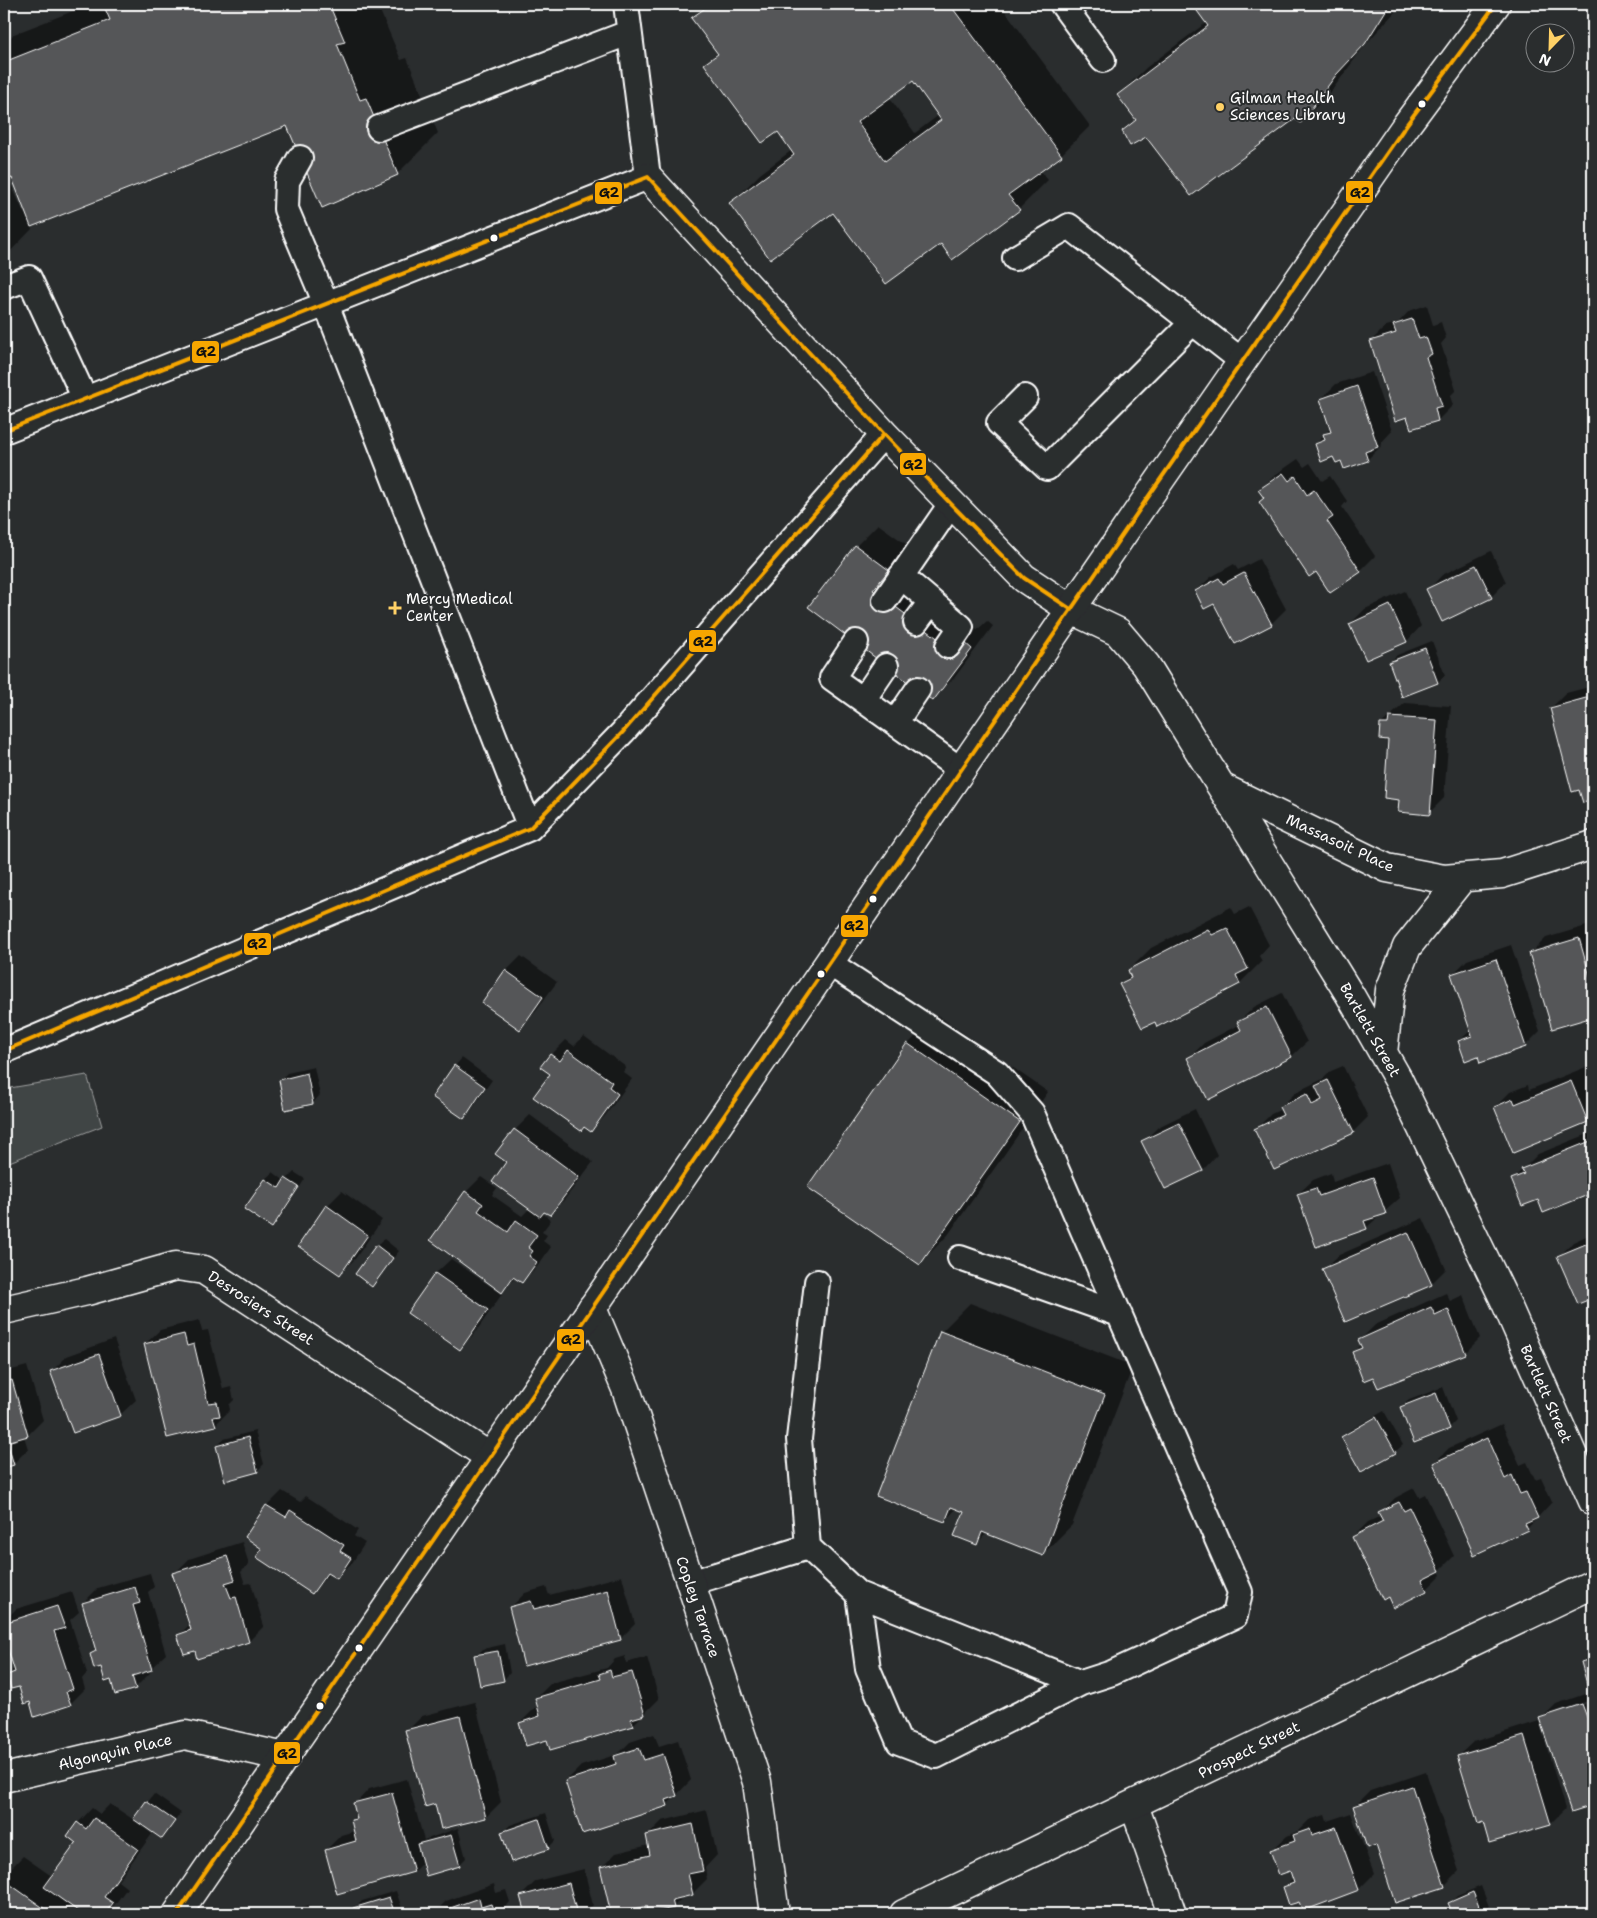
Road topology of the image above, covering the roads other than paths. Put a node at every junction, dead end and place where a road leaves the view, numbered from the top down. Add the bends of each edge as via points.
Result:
1 (626, 4) edge
2 (1062, 4) edge
3 (1496, 4) edge
4 (628, 34) junction
5 (1103, 60) dead end
6 (379, 128) dead end
7 (300, 158) dead end
8 (648, 177) junction
9 (1015, 258) dead end
10 (4, 287) edge
11 (326, 304) junction
12 (1192, 322) junction
13 (1242, 361) junction
14 (1025, 397) dead end
15 (85, 399) junction
16 (4, 431) edge
17 (884, 434) junction
18 (951, 504) junction
19 (901, 576) junction
20 (885, 600) dead end
21 (931, 602) junction
22 (1072, 610) junction
23 (916, 622) dead end
24 (856, 642) dead end
25 (948, 646) dead end
26 (886, 666) dead end
27 (918, 689) dead end
28 (863, 700) junction
29 (895, 723) junction
30 (961, 770) junction
31 (1223, 788) junction
32 (530, 828) junction
33 (1593, 845) edge
34 (1462, 878) junction
35 (829, 963) junction
36 (4, 1051) edge
37 (1383, 1053) junction
38 (960, 1258) dead end
39 (817, 1282) dead end
40 (592, 1308) junction
41 (4, 1310) edge
42 (1119, 1314) junction
43 (490, 1457) junction
44 (1593, 1501) edge
45 (808, 1547) junction
46 (690, 1583) junction
47 (1593, 1584) edge
48 (858, 1594) junction
49 (1081, 1682) junction
50 (285, 1757) junction
51 (4, 1778) edge
52 (1134, 1805) junction
53 (177, 1914) edge
54 (775, 1914) edge
55 (904, 1914) edge
56 (1172, 1914) edge

1 - 4 lane
2 - 5 lane
3 - 13 street via 1407,124
4 - 6 lane
4 - 8 lane
7 - 11 lane via 288,181 286,209
8 - 11 lane
8 - 17 street, Bartlett Street
9 - 12 lane via 1069,226
10 - 15 lane via 29,278
11 - 15 lane
11 - 32 lane
12 - 13 lane
12 - 14 lane via 1047,468 999,423
13 - 22 street
15 - 16 lane
17 - 18 street, Bartlett Street
17 - 32 lane via 623,732
18 - 19 lane
18 - 22 street, Bartlett Street via 1024,578
19 - 20 lane
19 - 21 lane
21 - 23 lane
21 - 25 lane via 960,627
22 - 30 street
22 - 31 street, Bartlett Street via 1118,632 1140,659
24 - 28 lane via 832,678
26 - 28 lane
27 - 29 lane
28 - 29 lane
29 - 30 lane
30 - 35 street
31 - 34 street, Massasoit Place via 1387,868 1444,880
31 - 37 street, Bartlett Street
32 - 36 lane
33 - 34 street, Massasoit Place via 1502,874
34 - 37 street via 1407,947 1390,990
35 - 40 street
35 - 42 lane via 997,1073 1032,1113
37 - 44 street, Bartlett Street via 1506,1303
38 - 42 lane
39 - 45 lane via 799,1439
40 - 43 street
40 - 46 street, Copley Terrace via 626,1390
41 - 43 street, Desrosiers Street via 176,1266 204,1270
42 - 49 lane via 1240,1592 1235,1616 1112,1673
43 - 50 street
45 - 46 lane
45 - 48 lane
46 - 54 street, Copley Terrace via 757,1782
47 - 52 street, Prospect Street
48 - 49 lane
48 - 49 lane via 868,1669 899,1742 936,1756
50 - 51 street, Algonquin Place via 185,1736
50 - 53 street
52 - 55 street, Prospect Street
52 - 56 street

